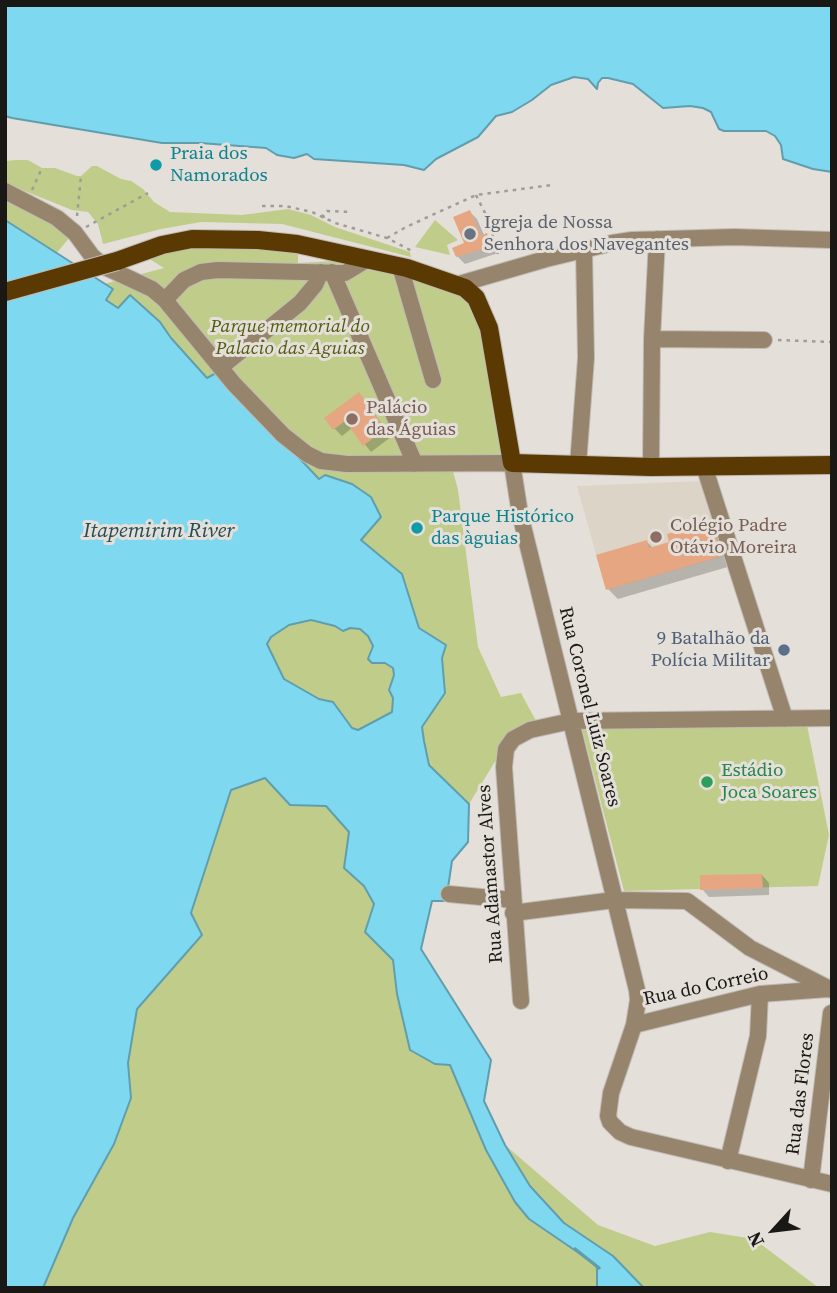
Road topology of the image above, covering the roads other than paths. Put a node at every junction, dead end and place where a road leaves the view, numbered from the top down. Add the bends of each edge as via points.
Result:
1 (5, 191) edge
2 (657, 239) junction
3 (832, 240) edge
4 (584, 249) junction
5 (368, 259) junction
6 (408, 268) junction
7 (327, 272) junction
8 (456, 285) junction
9 (5, 292) edge
10 (165, 300) junction
11 (652, 338) junction
12 (764, 340) road end
13 (221, 367) junction
14 (433, 380) dead end
15 (512, 463) junction
16 (415, 464) junction
17 (832, 465) edge
18 (578, 466) junction
19 (704, 466) junction
20 (651, 467) junction
21 (832, 718) edge
22 (785, 719) junction
23 (571, 721) junction
24 (449, 894) dead end
25 (614, 900) junction
26 (513, 906) junction
27 (831, 989) edge
28 (760, 994) junction
29 (521, 1001) dead end
30 (832, 1013) edge
31 (634, 1025) junction
32 (728, 1161) junction
33 (811, 1180) junction
34 (832, 1184) edge

1 - 10 street via 57,218 97,262
2 - 3 street
2 - 4 street
2 - 11 street
4 - 8 street
4 - 18 street via 586,358
5 - 6 main road
5 - 7 street via 351,270
5 - 9 main road, bridge via 297,244 192,239
6 - 8 main road
6 - 14 street
7 - 10 street via 201,272
7 - 13 street via 300,303
7 - 16 street
8 - 15 main road, Rua Coronel Luiz Soares via 476,298 489,328
10 - 13 street
11 - 12 street
11 - 20 street
13 - 16 street via 295,446 321,461
15 - 16 street
15 - 18 main road
15 - 23 street, Rua Coronel Luiz Soares via 520,514
17 - 19 main road
18 - 20 main road
19 - 20 main road
19 - 22 street
21 - 22 street
22 - 23 street
23 - 25 street, Rua Coronel Luiz Soares
23 - 26 street, Rua Adamastor Alves via 522,733 504,754
24 - 26 street
25 - 26 street
25 - 27 street via 687,901 750,948
25 - 31 street, Rua Coronel Luiz Soares via 637,990
26 - 29 street, Rua Adamastor Alves
27 - 28 street, Rua do Correio
27 - 30 street, Rua das Flores
28 - 31 street, Rua do Correio
28 - 32 street via 758,1035
30 - 33 street, Rua das Flores
31 - 32 street, Rua Coronel Luiz Soares via 608,1116 614,1128 631,1137
32 - 33 street
33 - 34 street

